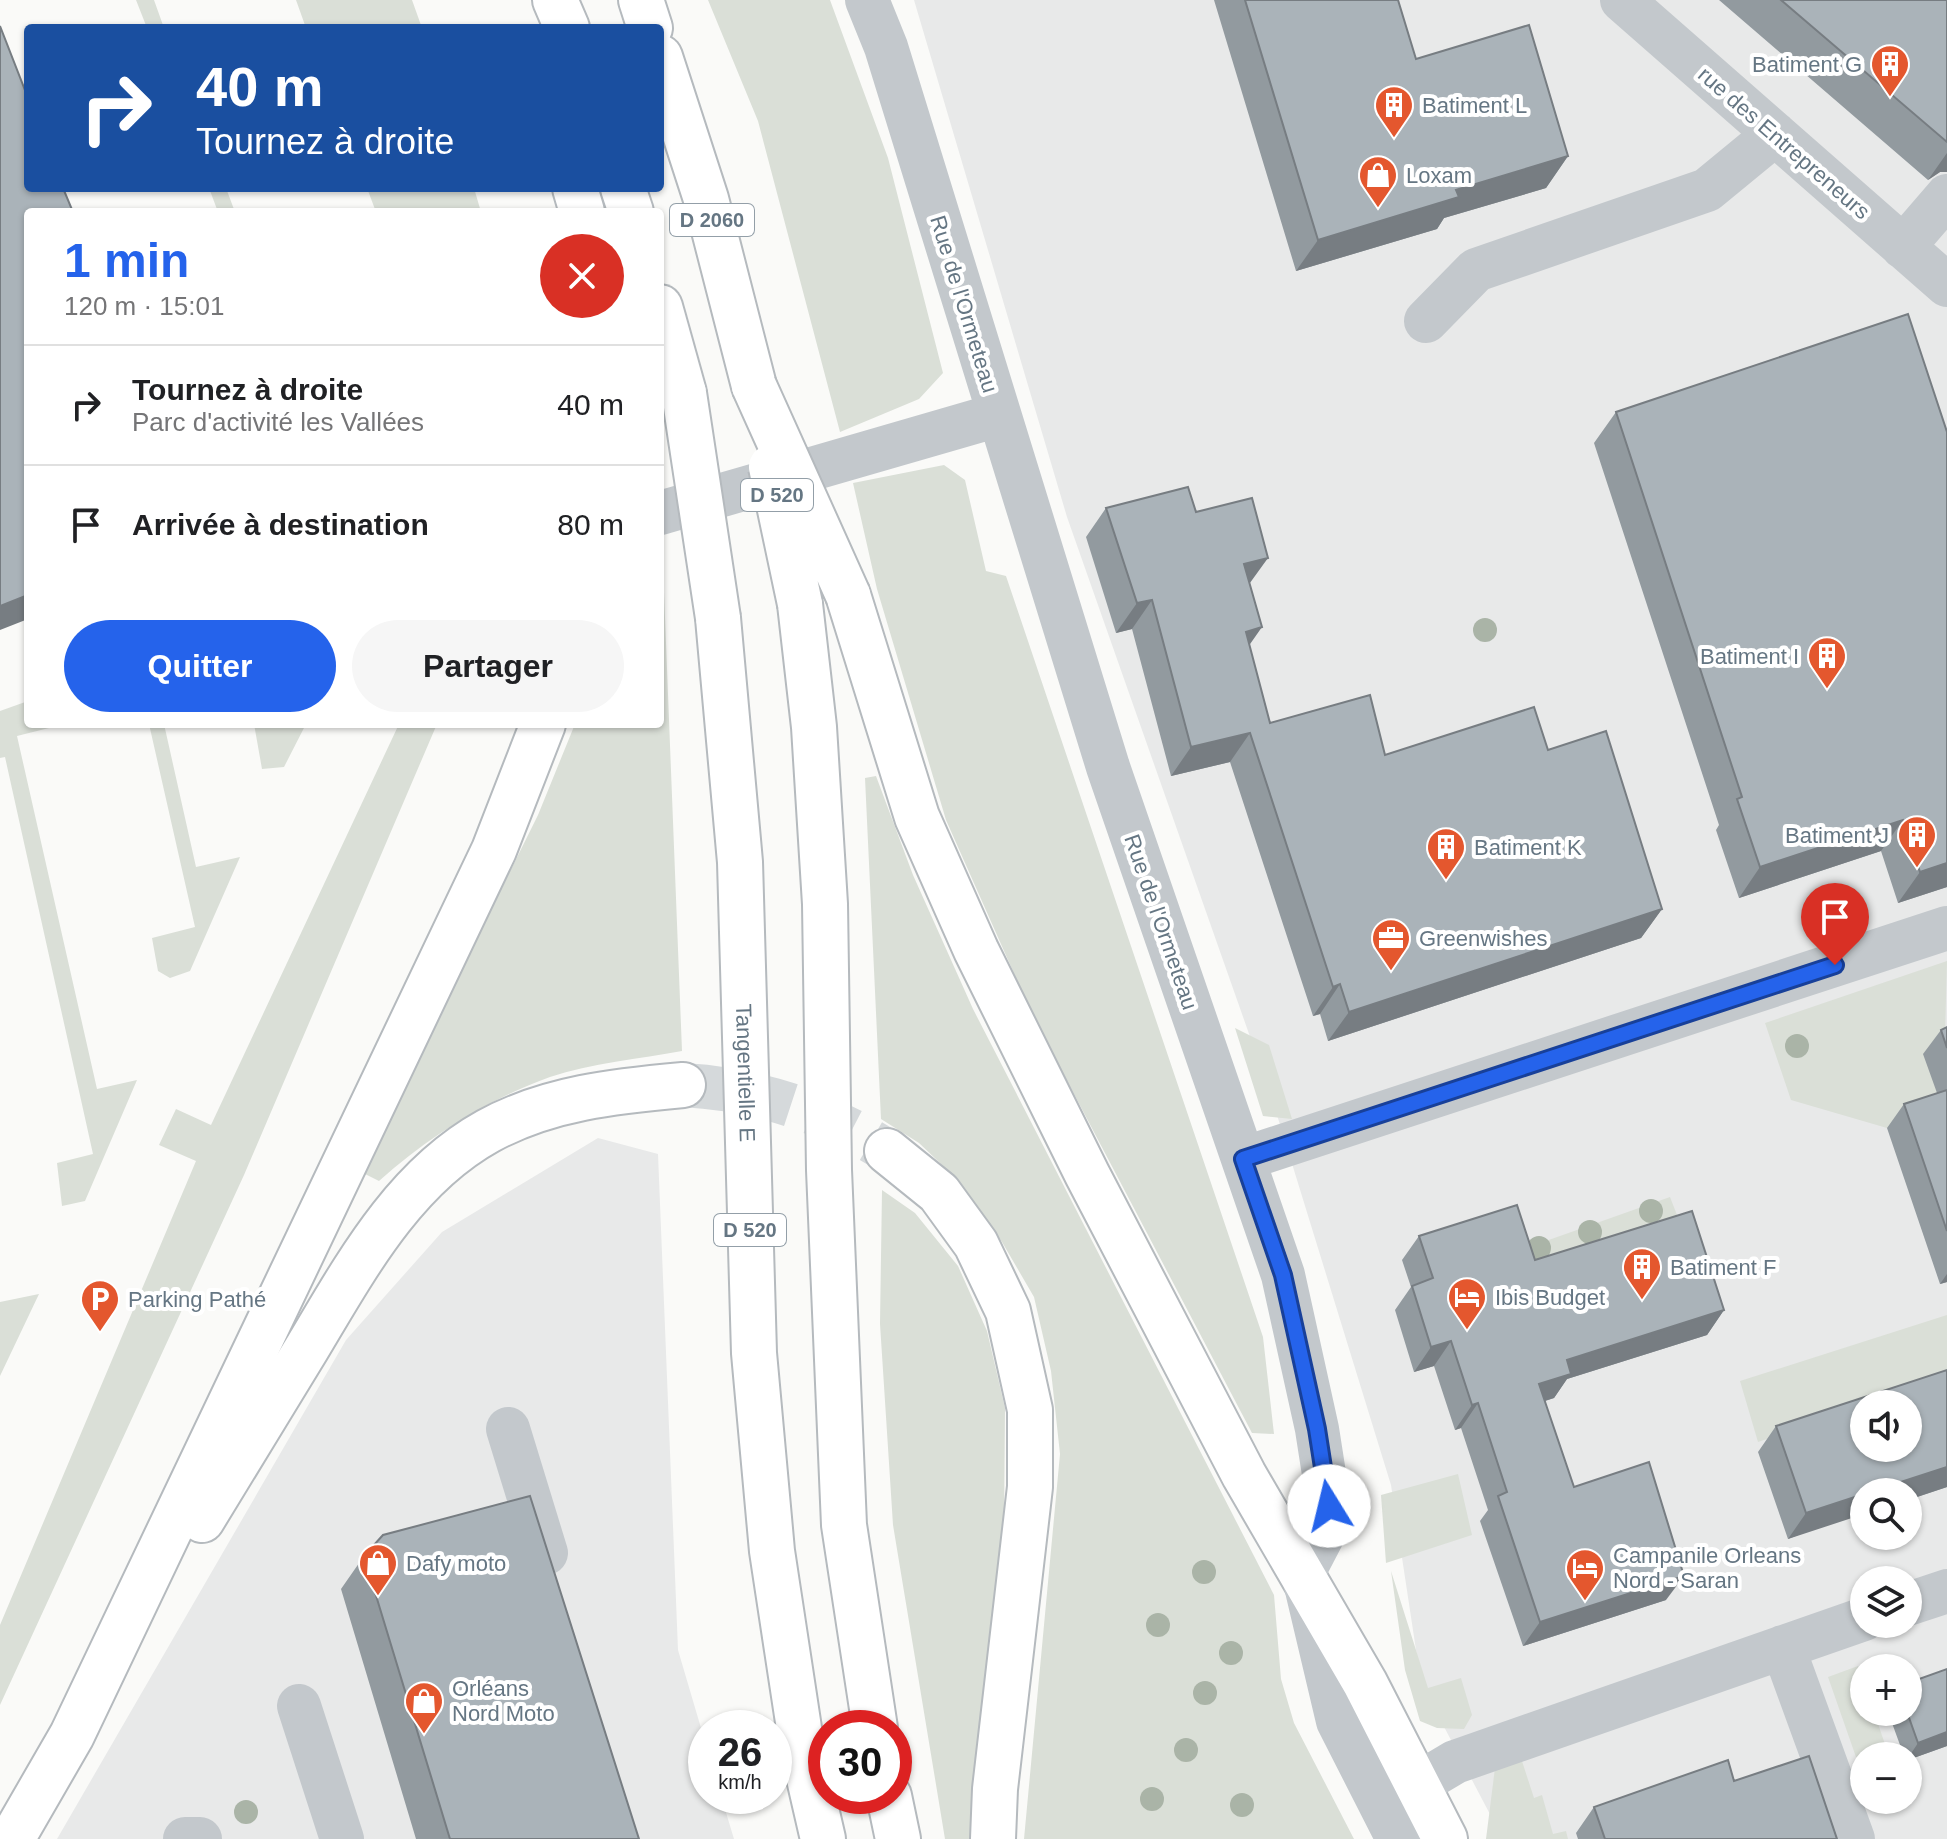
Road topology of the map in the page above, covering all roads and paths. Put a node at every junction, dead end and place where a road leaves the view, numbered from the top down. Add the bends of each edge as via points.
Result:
1 (555, 0) edge
2 (641, 0) edge
3 (867, 0) edge
4 (1622, 0) edge
5 (565, 24) edge
6 (649, 24) edge
7 (664, 69) edge
8 (1775, 134) junction
9 (1947, 196) edge
10 (1903, 247) junction
11 (1947, 285) edge
12 (664, 321) edge
13 (1426, 321) dead end
14 (754, 386) junction
15 (998, 415) junction
16 (664, 512) edge
17 (541, 728) edge
18 (1947, 928) edge
19 (683, 1085) tunnel mouth
20 (887, 1151) tunnel mouth
21 (1243, 1159) junction
22 (508, 1429) dead end
23 (1303, 1573) junction
24 (1947, 1591) edge
25 (559, 1596) edge
26 (1922, 1599) edge
27 (1850, 1624) edge
28 (1783, 1647) junction
29 (299, 1706) dead end
30 (872, 1710) edge
31 (72, 1735) junction
32 (1399, 1811) edge
33 (893, 1814) edge
34 (12, 1839) edge
35 (185, 1839) edge
36 (200, 1839) edge
37 (342, 1839) edge
38 (823, 1839) edge
39 (898, 1839) edge
40 (993, 1839) edge
41 (1445, 1839) edge
42 (1853, 1839) edge

1 - 5 main road
2 - 6 main road
3 - 15 street, Rue de l'Ormeteau
4 - 8 street, rue des Entrepreneurs
7 - 14 main road, D 2060 via 706,199
8 - 10 street, rue des Entrepreneurs
8 - 13 street via 1707,190 1476,270
9 - 10 street
10 - 11 street, rue des Entrepreneurs
12 - 38 main road, Tangentielle E / D 520, bridge via 684,393 718,618 740,862 754,1353 772,1551 802,1748
14 - 23 main road, bridge via 848,595 917,817 976,950 1244,1475
14 - 30 main road, D 520, bridge via 800,604 814,727 825,904 829,1170 844,1525
15 - 16 street
15 - 21 street, Rue de l'Ormeteau via 1108,767
17 - 31 main road via 494,850
18 - 21 street
19 - 31 main road via 614,1091 549,1105 488,1131 424,1178 368,1246
20 - 40 main road via 939,1193 976,1244 1008,1311 1030,1410 1030,1487
21 - 23 street, Rue de l'Ormeteau via 1283,1275 1327,1487 1327,1527
22 - 25 street
23 - 32 main road via 1365,1683
24 - 26 street
27 - 28 street
28 - 32 street via 1455,1762
28 - 42 street
29 - 37 street
31 - 34 main road
32 - 41 main road
33 - 39 main road
35 - 36 street

